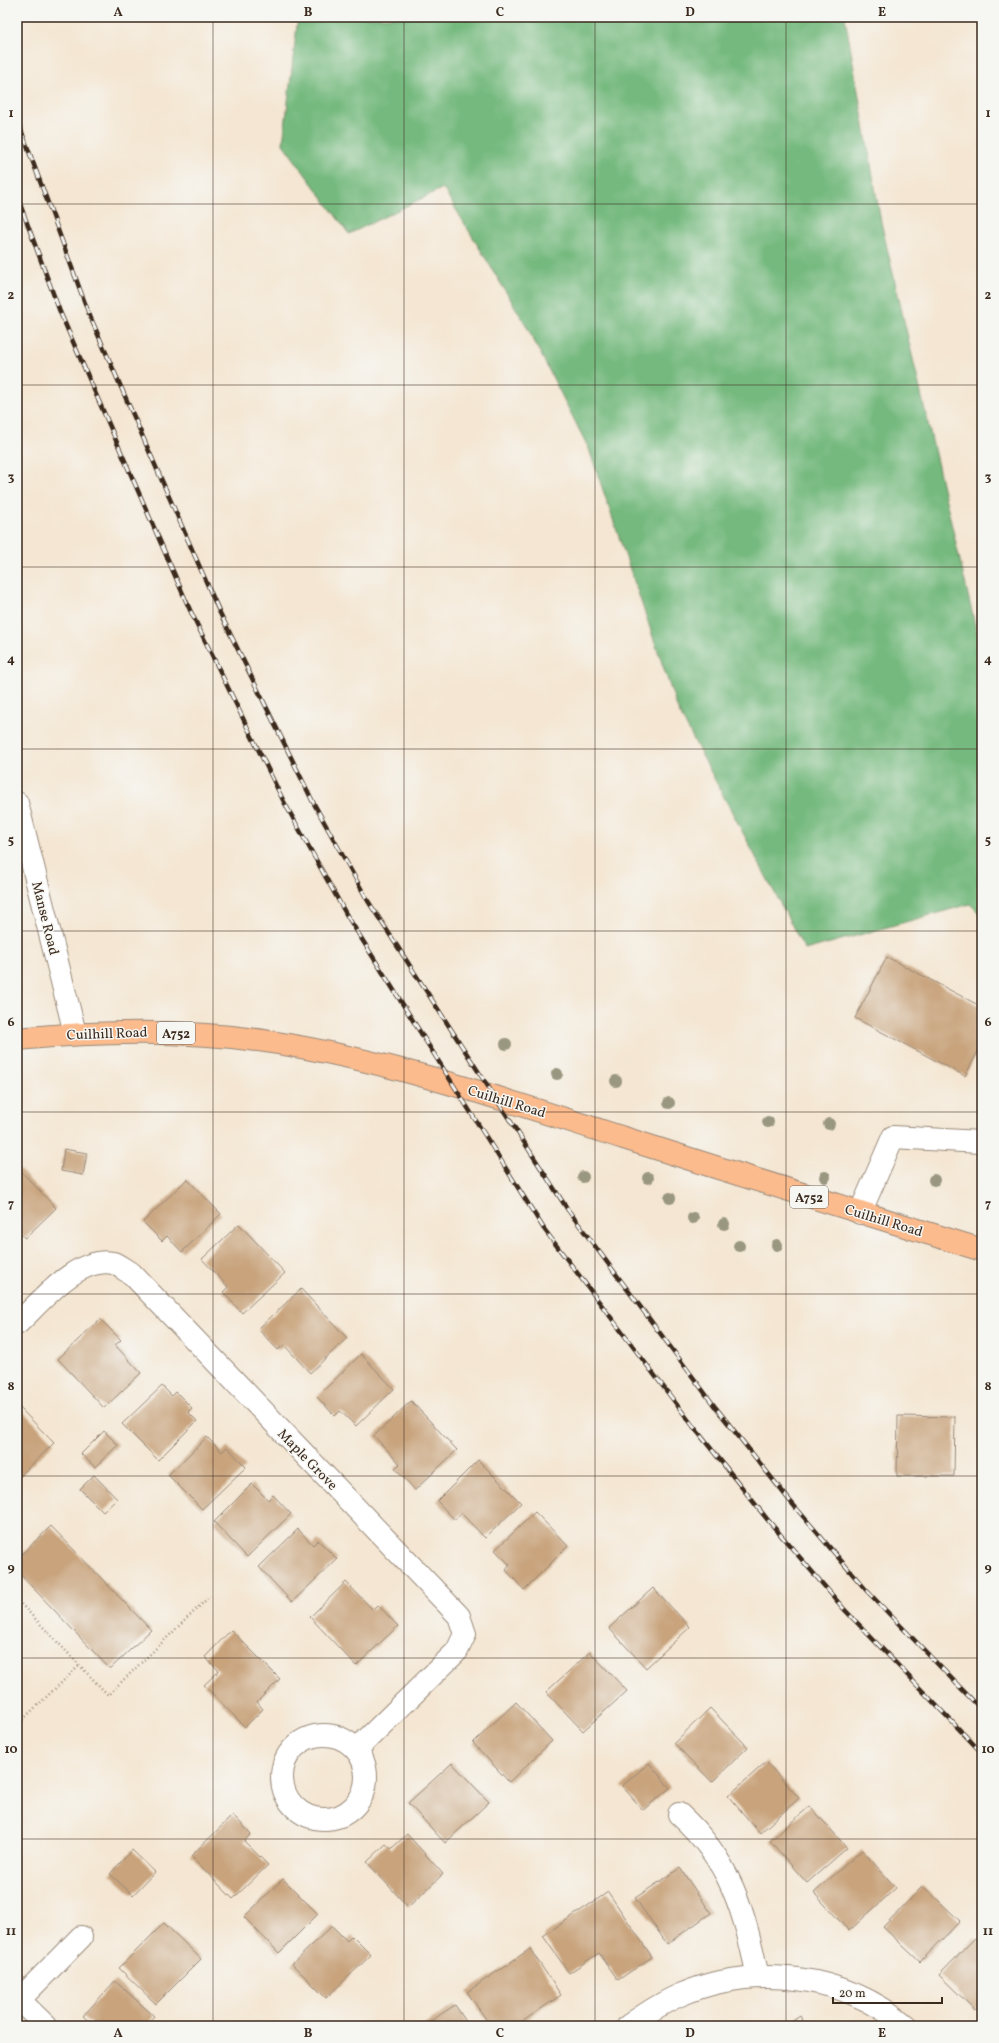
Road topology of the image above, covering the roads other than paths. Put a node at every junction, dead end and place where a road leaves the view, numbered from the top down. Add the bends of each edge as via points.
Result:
1 (17, 803) edge
2 (75, 1033) junction
3 (17, 1039) edge
4 (980, 1142) dead end
5 (860, 1213) junction
6 (982, 1250) edge
7 (17, 1324) edge
8 (357, 1749) dead end
9 (679, 1814) dead end
10 (81, 1937) dead end
11 (758, 1977) junction
12 (18, 1999) edge
13 (46, 2026) edge
14 (628, 2026) edge
15 (906, 2026) edge

1 - 2 street, Manse Road
2 - 3 main road, Cuilhill Road / A752
2 - 5 main road, Cuilhill Road / A752 via 207,1034 333,1053 470,1089
4 - 5 street via 893,1137
5 - 6 main road, Cuilhill Road / A752
7 - 8 street, Maple Grove via 74,1272 93,1263 114,1264 132,1274 459,1616 465,1634 457,1651
9 - 11 street via 690,1824 727,1874 738,1897
10 - 12 street
11 - 14 street via 705,1986 680,1995
11 - 15 street via 787,1977 844,1990 871,2002
12 - 13 street

